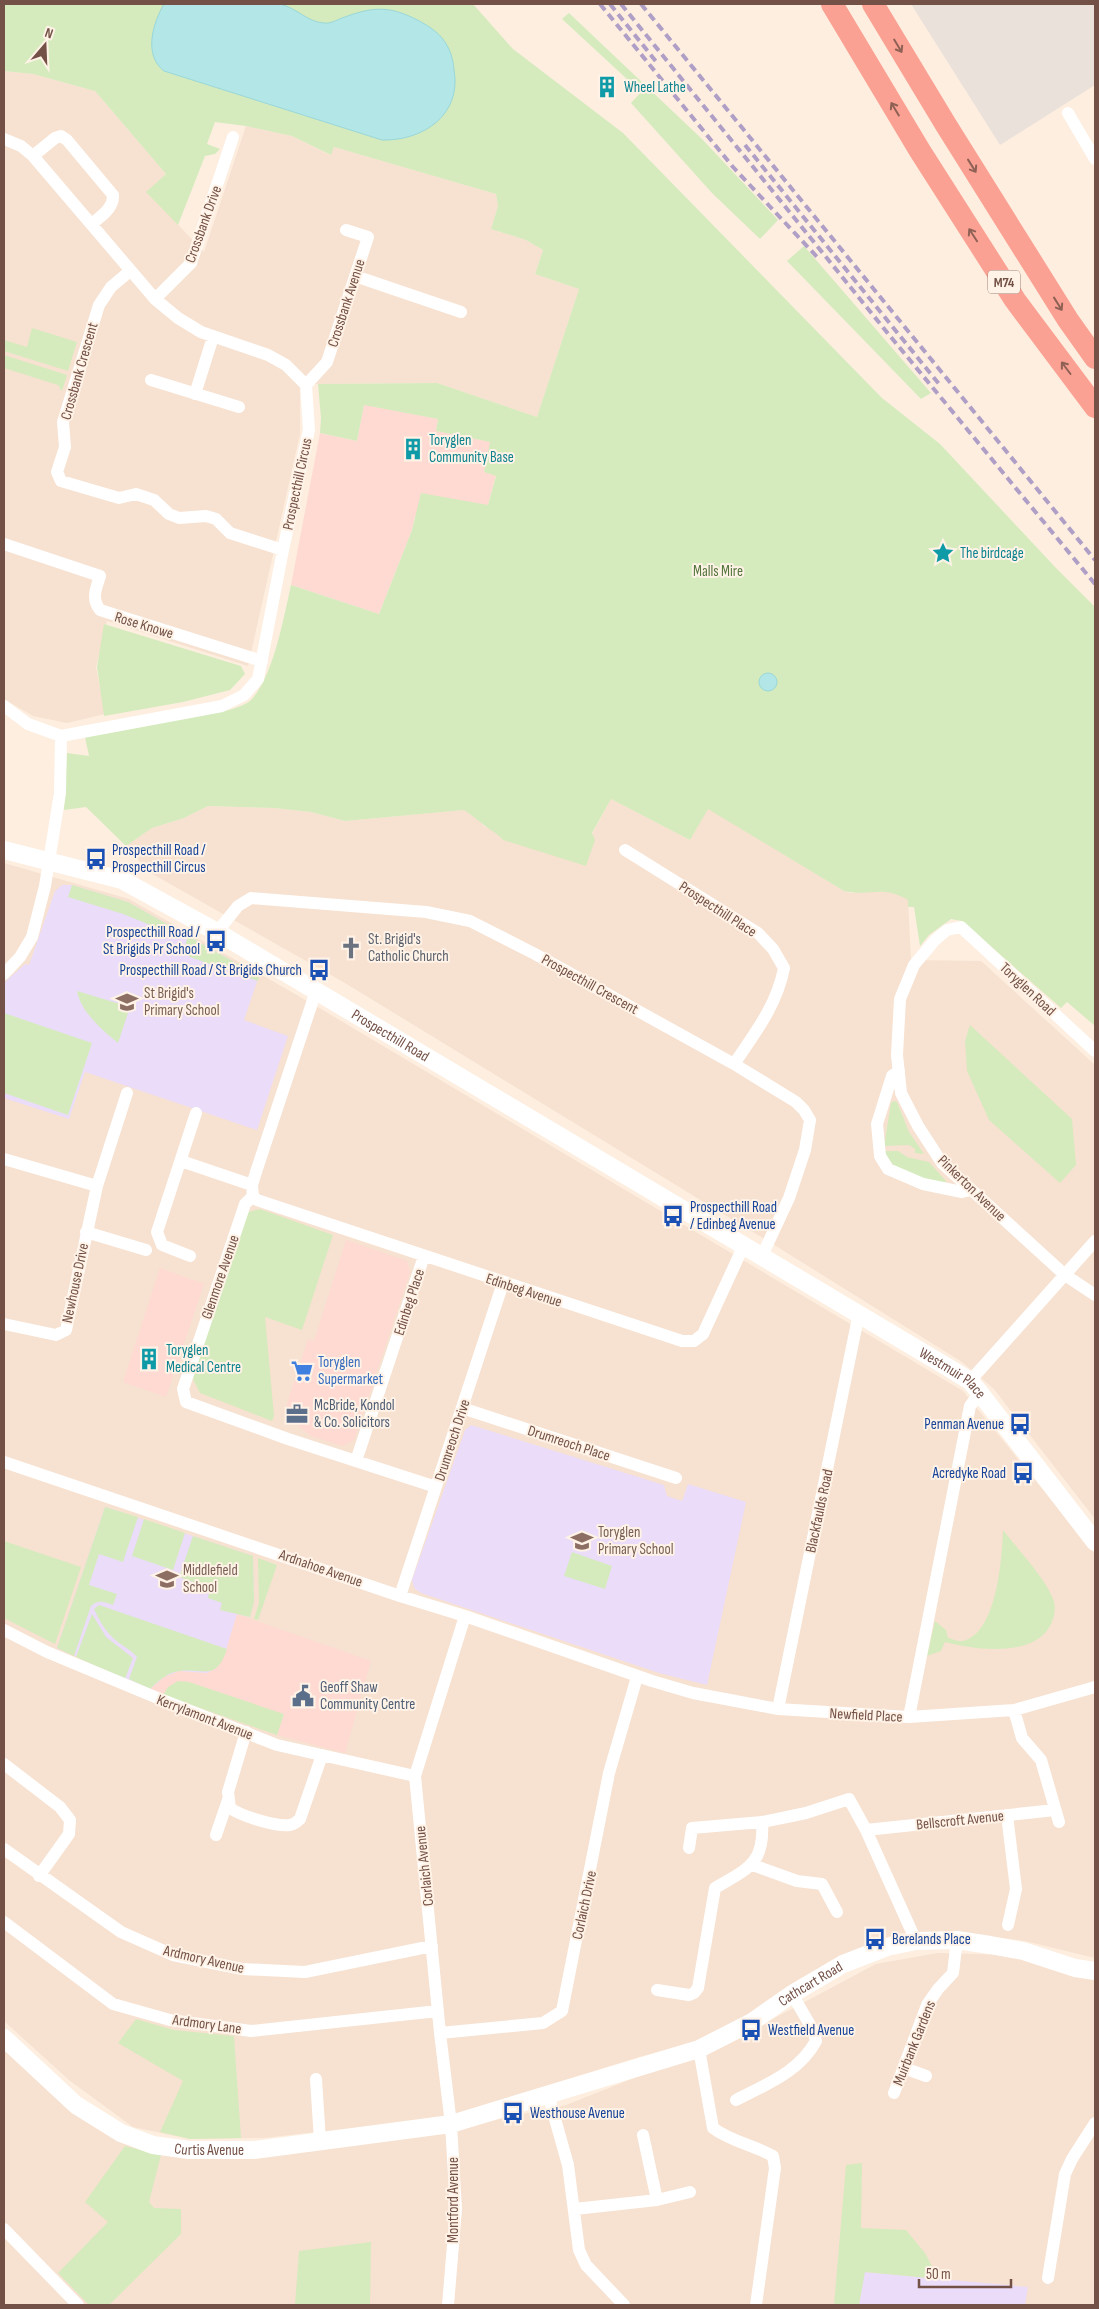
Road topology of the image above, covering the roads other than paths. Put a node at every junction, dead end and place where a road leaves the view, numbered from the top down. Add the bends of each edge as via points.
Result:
1 (832, 4) edge
2 (873, 4) edge
3 (1068, 113) dead end
4 (233, 137) dead end
5 (4, 140) edge
6 (33, 156) junction
7 (1095, 159) edge
8 (92, 224) junction
9 (346, 230) dead end
10 (130, 271) junction
11 (355, 276) junction
12 (155, 299) junction
13 (460, 312) dead end
14 (213, 337) junction
15 (1095, 358) edge
16 (151, 380) dead end
17 (306, 385) junction
18 (194, 394) junction
19 (239, 407) dead end
20 (1095, 407) edge
21 (4, 544) edge
22 (282, 550) junction
23 (262, 661) junction
24 (4, 706) edge
25 (61, 736) junction
26 (4, 850) edge
27 (626, 850) dead end
28 (50, 860) junction
29 (961, 927) joint
30 (217, 932) junction
31 (4, 974) edge
32 (316, 991) junction
33 (1095, 1051) edge
34 (734, 1064) junction
35 (899, 1070) junction
36 (127, 1093) dead end
37 (196, 1113) dead end
38 (4, 1159) edge
39 (181, 1161) junction
40 (97, 1186) junction
41 (971, 1190) junction
42 (253, 1191) junction
43 (86, 1232) junction
44 (1095, 1241) edge
45 (744, 1245) junction
46 (146, 1250) dead end
47 (190, 1256) dead end
48 (424, 1256) junction
49 (762, 1256) junction
50 (1065, 1275) junction
51 (503, 1283) junction
52 (1095, 1294) edge
53 (859, 1313) junction
54 (4, 1324) edge
55 (975, 1387) junction
56 (462, 1408) junction
57 (356, 1461) junction
58 (4, 1462) edge
59 (676, 1478) dead end
60 (436, 1487) junction
61 (1095, 1542) edge
62 (400, 1596) junction
63 (465, 1616) junction
64 (4, 1630) edge
65 (637, 1677) junction
66 (1095, 1686) edge
67 (778, 1709) junction
68 (1014, 1710) junction
69 (910, 1717) junction
70 (246, 1732) junction
71 (322, 1755) junction
72 (4, 1764) edge
73 (415, 1776) junction
74 (228, 1800) junction
75 (1007, 1815) junction
76 (762, 1822) junction
77 (866, 1830) junction
78 (216, 1836) dead end
79 (689, 1848) dead end
80 (4, 1849) edge
81 (753, 1865) junction
82 (39, 1876) junction
83 (837, 1912) dead end
84 (4, 1922) edge
85 (1008, 1925) dead end
86 (957, 1940) junction
87 (916, 1941) junction
88 (432, 1946) junction
89 (1095, 1970) edge
90 (657, 1990) dead end
91 (792, 1994) junction
92 (438, 2011) junction
93 (440, 2033) junction
94 (4, 2038) edge
95 (699, 2049) junction
96 (904, 2068) junction
97 (926, 2076) dead end
98 (316, 2079) dead end
99 (894, 2093) dead end
100 (548, 2094) junction
101 (736, 2100) dead end
102 (1095, 2123) edge
103 (451, 2124) junction
104 (643, 2135) dead end
105 (320, 2141) junction
106 (690, 2192) dead end
107 (657, 2200) junction
108 (575, 2209) junction
109 (4, 2229) edge
110 (1048, 2278) dead end
111 (78, 2305) edge
112 (448, 2305) edge
113 (624, 2305) edge
114 (756, 2305) edge

20 -> 1 highway, M74 via 1015,300
2 -> 15 highway, M74 via 1058,304
3 - 7 street
4 - 12 street, Crossbank Drive via 191,263
5 - 6 street via 22,146
6 - 8 street
6 - 8 street via 55,138 61,136 67,140 113,195 111,206
8 - 10 street
9 - 11 street, Crossbank Avenue via 368,238
10 - 12 street
10 - 22 street, Crossbank Crescent via 111,287 98,305 63,422 65,447 57,472 61,481 119,498 136,494 154,500 169,514 180,518 206,516 216,519 230,533
11 - 13 street
11 - 17 street, Crossbank Avenue via 327,362
12 - 14 street via 178,318
14 - 17 street via 268,355 286,365
14 - 18 street
16 - 18 street
17 - 22 street, Prospecthill Circus via 309,430
18 - 19 street
21 - 23 street, Rose Knowe via 100,576 94,595 94,602 100,610
22 - 23 street, Prospecthill Circus
23 - 25 street, Prospecthill Circus via 258,679 251,688 222,706
24 - 25 street via 28,724
25 - 28 street via 60,793
26 - 28 main road, Prospecthill Road
27 - 34 street, Prospecthill Place via 758,933 784,968 773,1005
28 - 30 main road, Prospecthill Road via 122,880
28 - 31 street via 32,937 20,958
29 - 33 street, Toryglen Road
29 - 35 street, Pinkerton Avenue via 947,930 914,966 900,999
30 - 32 main road, Prospecthill Road
30 - 34 street, Prospecthill Crescent via 238,906 251,898 418,911 464,919 536,954
32 - 42 street, Glenmore Avenue
32 - 45 main road, Prospecthill Road
34 - 49 street, Prospecthill Crescent via 796,1102 810,1120 805,1150 789,1198
35 - 41 street, Pinkerton Avenue via 901,1093 918,1126 942,1163
35 - 41 street via 892,1076 876,1124 880,1156 884,1163 888,1169 923,1184 962,1192
36 - 40 street, Newhouse Drive
37 - 39 street
38 - 40 street
39 - 42 street, Edinbeg Avenue
39 - 47 street via 157,1232 162,1245
40 - 43 street, Newhouse Drive
41 - 50 street, Pinkerton Avenue
42 - 48 street, Edinbeg Avenue via 257,1200
42 - 57 street, Glenmore Avenue via 245,1204 183,1389 186,1402
43 - 46 street, Newhouse Drive
43 - 54 street, Newhouse Drive via 66,1330 56,1335
44 - 50 street
45 - 49 main road, Prospecthill Road
45 - 51 street, Edinbeg Avenue via 703,1334 694,1341 682,1341
48 - 51 street, Edinbeg Avenue
48 - 57 street, Edinbeg Place
49 - 53 main road, Westmuir Place
50 - 52 street, Pinkerton Avenue
50 - 55 street
51 - 56 street, Drumreoch Drive
53 - 55 main road, Westmuir Place
53 - 67 street, Blackfaulds Road
55 - 61 main road, Westmuir Place
55 - 69 street
56 - 59 street, Drumreoch Place
56 - 60 street, Drumreoch Drive
57 - 60 street, Glenmore Avenue
58 - 62 street, Ardnahoe Avenue
60 - 62 street, Drumreoch Drive
62 - 63 street, Ardnahoe Avenue
63 - 65 street, Ardnahoe Avenue
63 - 73 street, Corlaich Avenue
64 - 70 street, Kerrylamont Avenue via 47,1652
65 - 67 street, Newfield Place via 693,1693
65 - 93 street, Corlaich Drive via 609,1773 562,2011 543,2023
66 - 68 street, Newfield Place
67 - 69 street, Newfield Place
68 - 69 street, Newfield Place
68 - 75 street, Bellscroft Avenue via 1022,1738 1040,1760 1057,1816
70 - 71 street, Kerrylamont Avenue via 277,1745
70 - 74 street
71 - 73 street, Kerrylamont Avenue
71 - 74 street via 304,1810 292,1825 237,1813 230,1808
72 - 82 street via 60,1807 70,1820 69,1834
73 - 88 street, Corlaich Avenue
74 - 78 street
75 - 77 street, Bellscroft Avenue
75 - 85 street via 1016,1889
76 - 77 street via 806,1813 849,1799
76 - 79 street via 692,1828
76 - 81 street via 763,1840
77 - 87 street
80 - 82 street, Ardmory Avenue
81 - 83 street via 797,1881 822,1884
81 - 90 street via 714,1888 698,1988 689,1995
82 - 88 street, Ardmory Avenue via 120,1932 173,1955 242,1969 305,1972
84 - 92 street, Ardmory Lane via 113,2004 170,2020 251,2031
86 - 87 main road, Cathcart Road
86 - 89 main road, Cathcart Road via 1023,1951 1075,1968
86 - 96 street, Muirbank Gardens via 953,1973 927,2005
87 - 91 main road, Cathcart Road via 887,1947 843,1964
88 - 92 street, Corlaich Avenue
91 - 95 main road, Cathcart Road via 752,2022
91 - 101 street via 813,2030 816,2041 810,2053 790,2073
92 - 93 street, Corlaich Avenue
93 - 103 street, Corlaich Avenue
94 - 105 main road, Curtis Avenue via 76,2105 121,2133 154,2145 189,2150 254,2150
95 - 100 main road, Cathcart Road
95 - 114 street via 713,2128 773,2156 775,2168
96 - 97 street
96 - 99 street, Muirbank Gardens
98 - 105 street
100 - 103 main road, Cathcart Road
100 - 108 street via 568,2165
102 - 110 street via 1065,2174
103 - 105 main road, Curtis Avenue
103 - 112 street, Montford Avenue via 456,2209
104 - 107 street
106 - 107 street
107 - 108 street
108 - 113 street via 579,2250 586,2264
109 - 111 street

